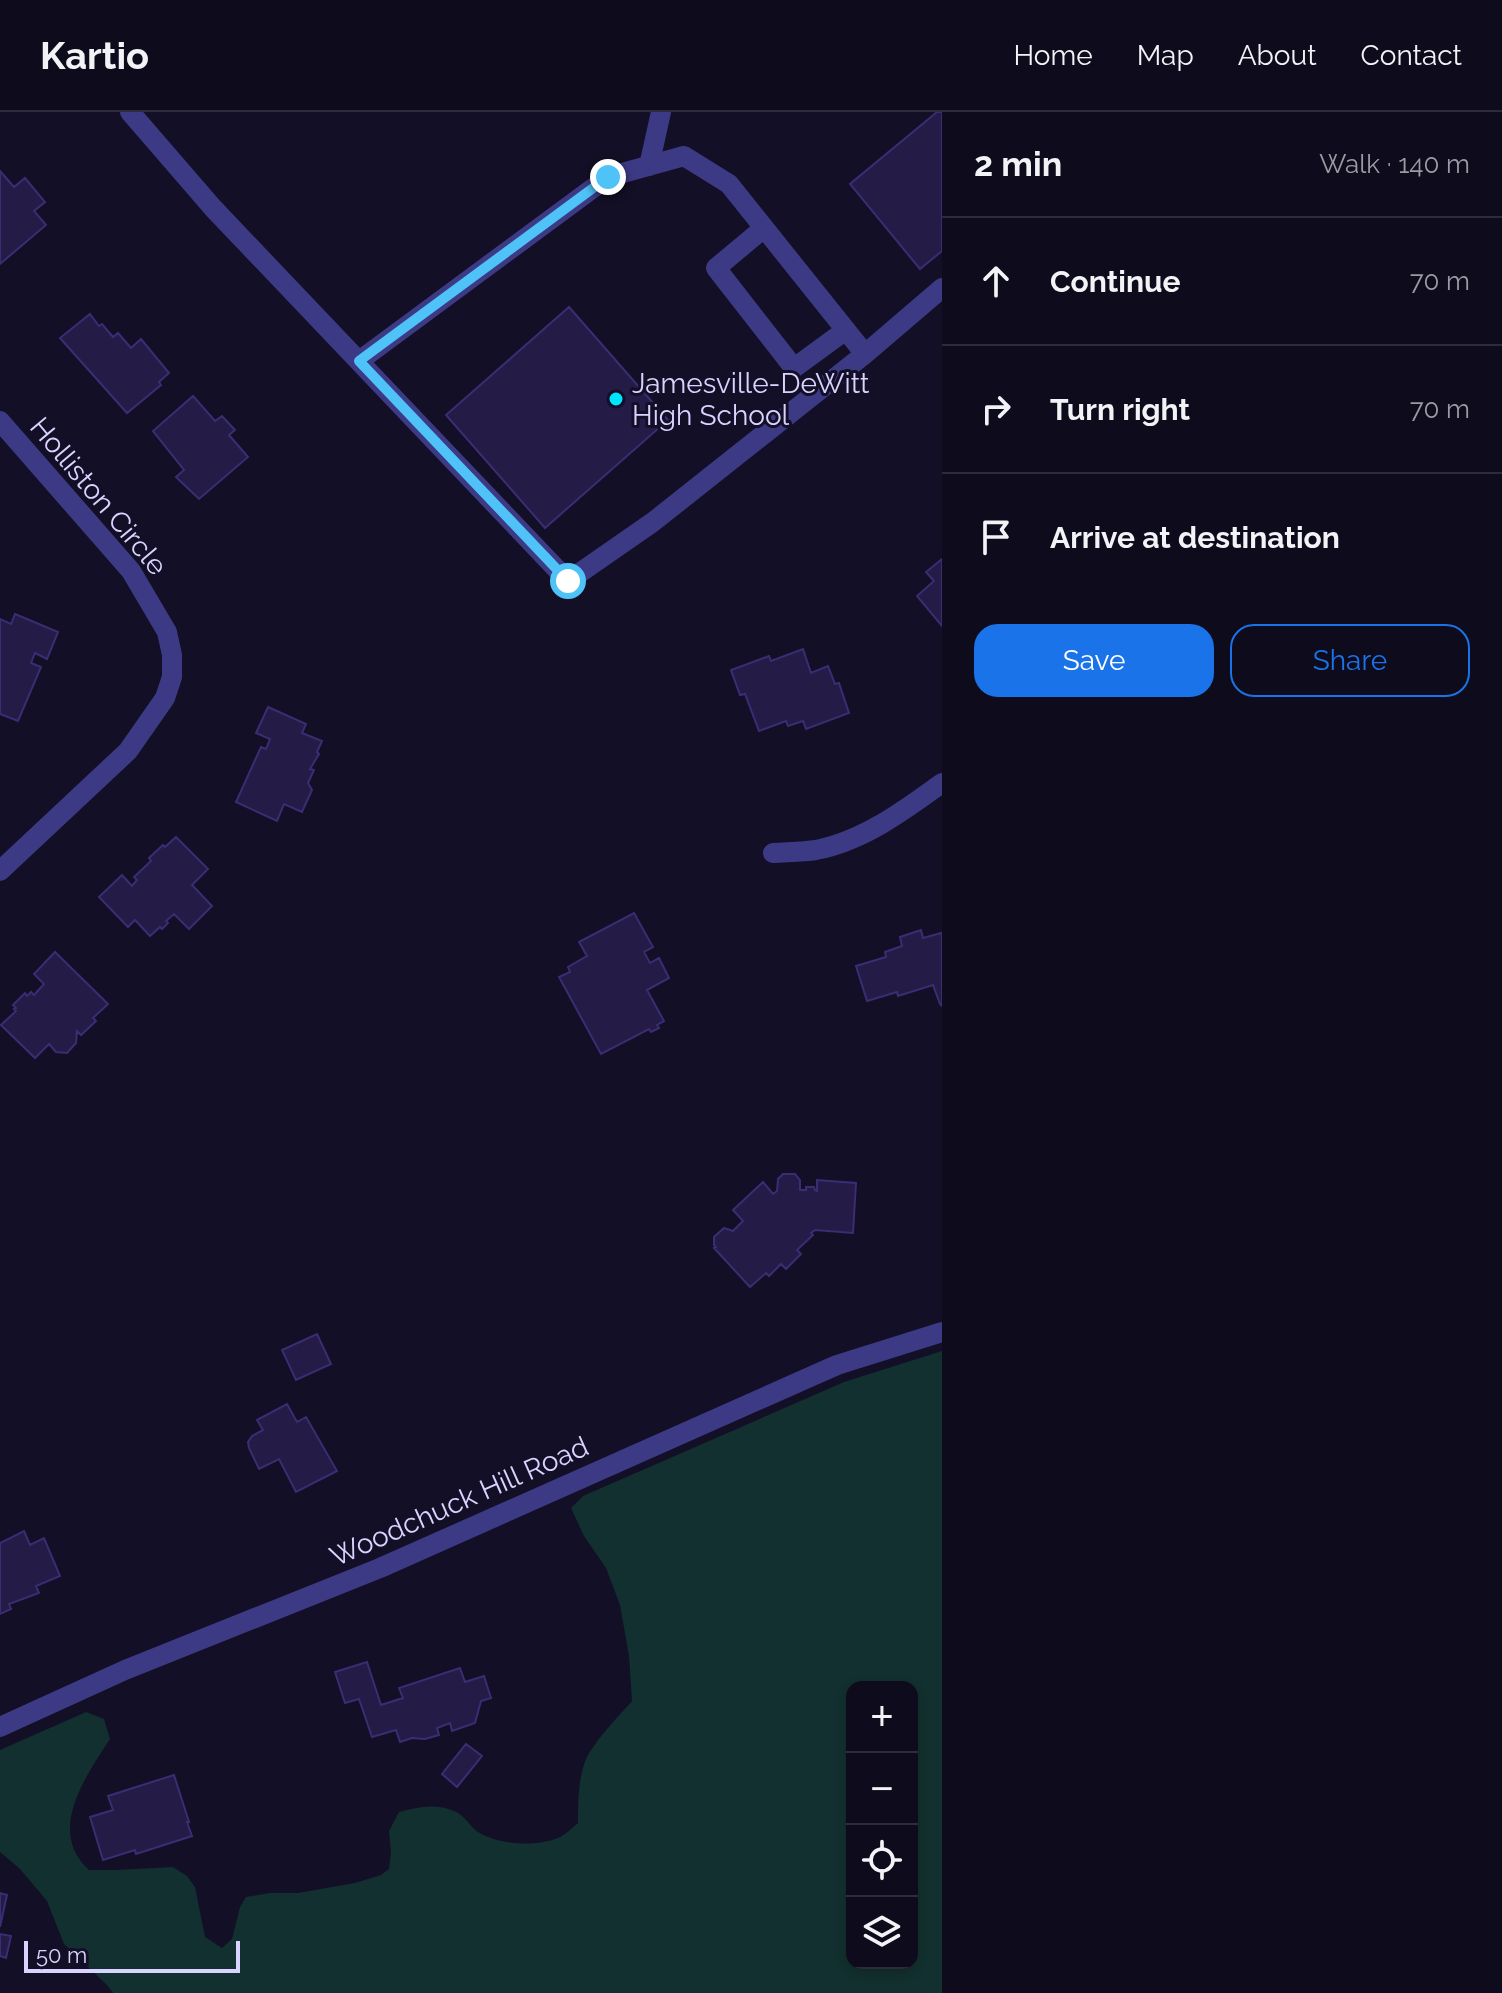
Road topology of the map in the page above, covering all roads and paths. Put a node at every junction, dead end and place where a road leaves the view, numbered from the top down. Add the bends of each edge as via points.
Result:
1 (130, 112) edge
2 (661, 112) edge
3 (649, 166) junction
4 (764, 228) junction
5 (942, 288) edge
6 (846, 330) junction
7 (865, 354) junction
8 (359, 361) junction
9 (0, 421) edge
10 (942, 783) edge
11 (773, 853) dead end
12 (0, 871) edge
13 (942, 1332) edge
14 (0, 1727) edge

1 - 8 street
2 - 3 street
3 - 4 street via 684,156 729,184
3 - 8 street via 608,177
4 - 6 street
4 - 6 street via 716,268 794,368
5 - 7 street
6 - 7 street
7 - 8 street via 653,522 568,581
9 - 12 street, Holliston Circle via 131,571 167,632 172,677 165,698 128,751
10 - 11 street via 855,837 817,850
13 - 14 street, Woodchuck Hill Road via 837,1365 380,1568 125,1670

